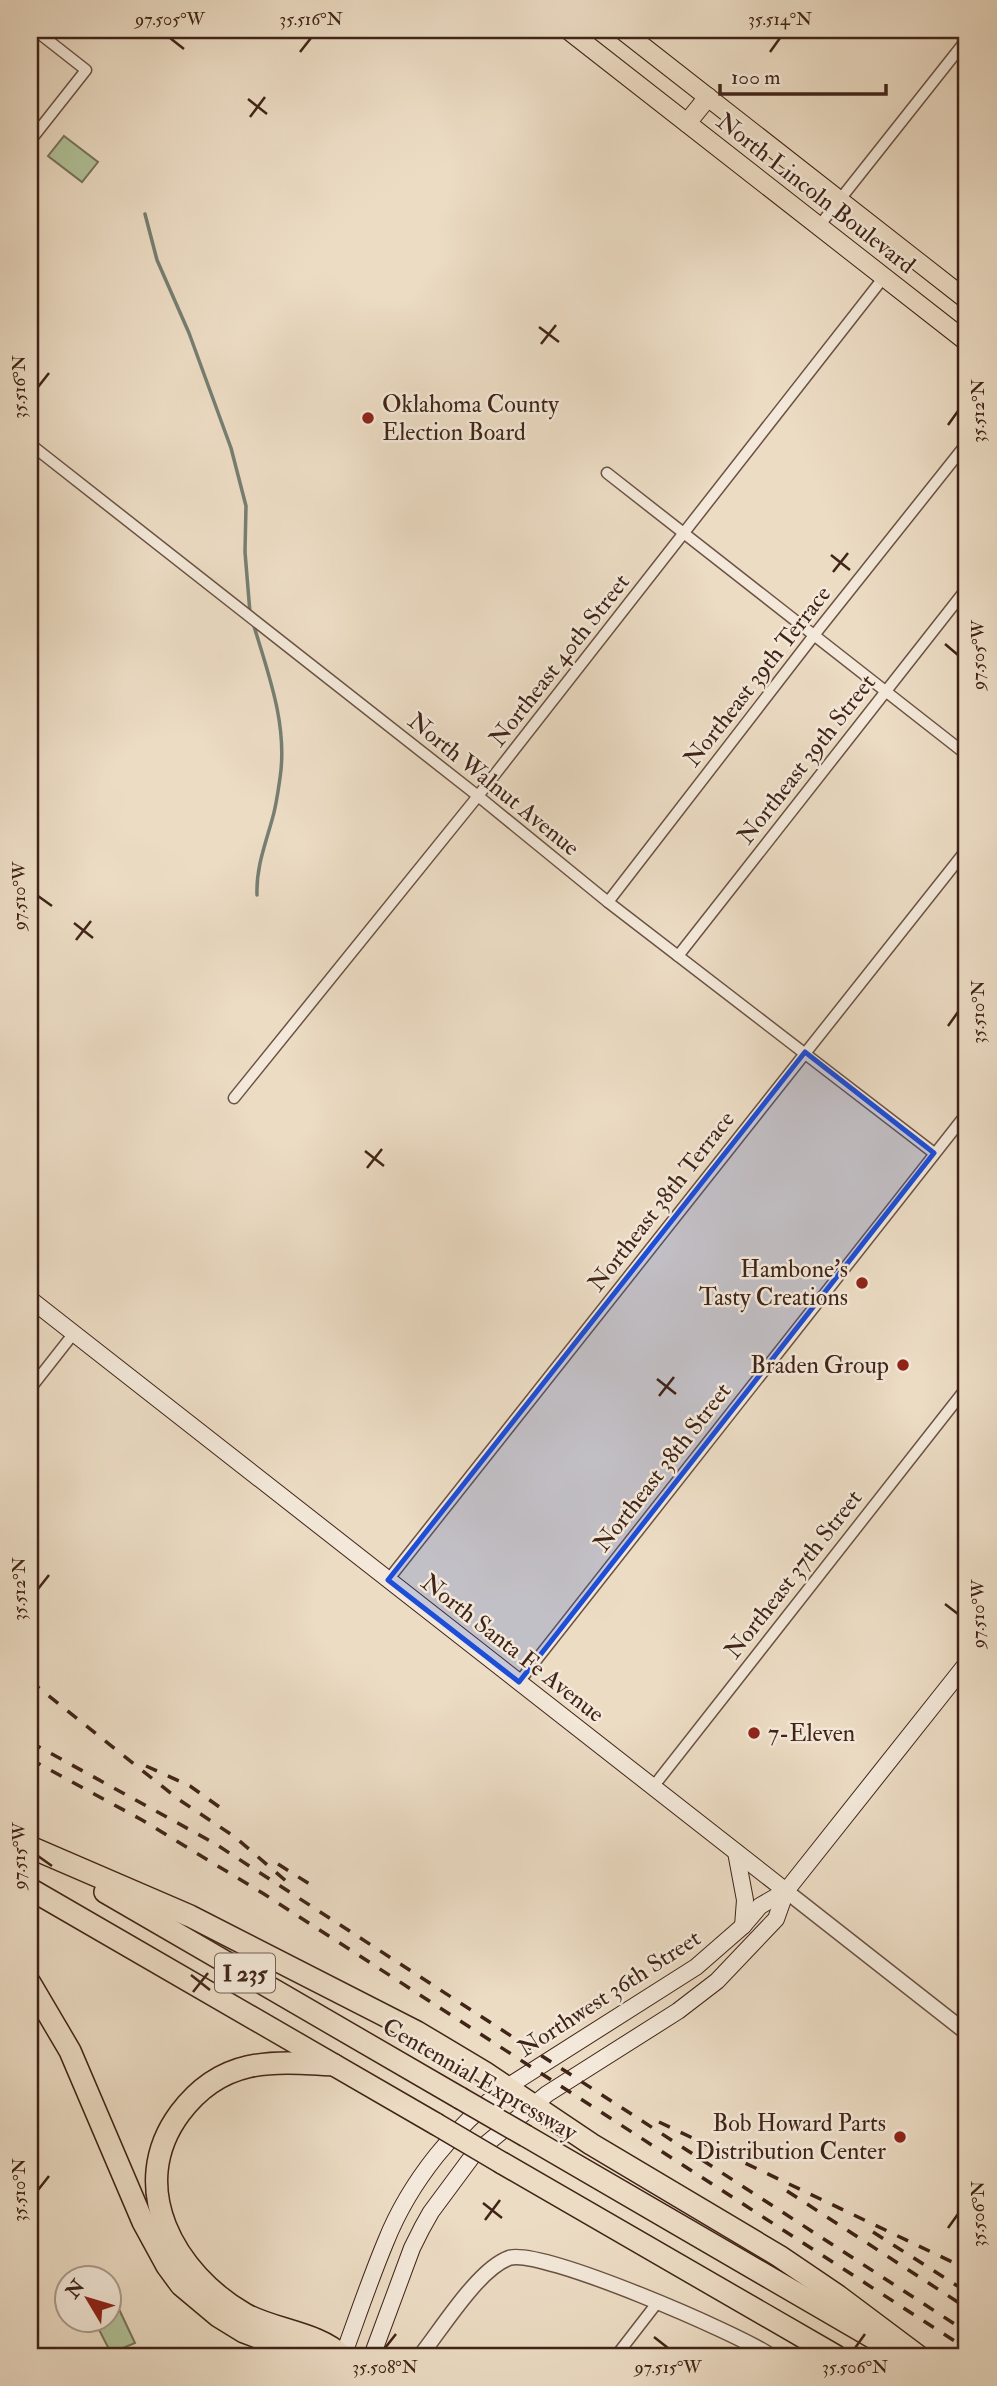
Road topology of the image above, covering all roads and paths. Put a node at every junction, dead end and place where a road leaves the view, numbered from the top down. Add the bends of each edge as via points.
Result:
1 (35, 30) edge
2 (568, 30) edge
3 (622, 30) edge
4 (967, 38) edge
5 (708, 97) junction
6 (687, 123) junction
7 (30, 141) edge
8 (839, 200) junction
9 (819, 226) junction
10 (884, 277) junction
11 (967, 302) edge
12 (949, 328) junction
13 (967, 342) edge
14 (967, 443) edge
15 (30, 444) edge
16 (607, 473) dead end
17 (685, 533) junction
18 (967, 588) edge
19 (815, 634) junction
20 (886, 690) junction
21 (967, 755) edge
22 (478, 796) junction
23 (967, 849) edge
24 (608, 902) junction
25 (678, 956) junction
26 (805, 1052) junction
27 (234, 1098) dead end
28 (967, 1112) edge
29 (934, 1153) junction
30 (30, 1299) edge
31 (74, 1333) junction
32 (967, 1387) edge
33 (30, 1390) edge
34 (388, 1580) junction
35 (967, 1663) edge
36 (519, 1682) junction
37 (653, 1787) junction
38 (30, 1848) edge
39 (736, 1852) junction
40 (30, 1889) edge
41 (786, 1891) junction
42 (743, 1926) junction
43 (30, 1983) edge
44 (967, 2033) edge
45 (334, 2066) junction
46 (507, 2087) junction
47 (533, 2105) junction
48 (657, 2303) junction
49 (308, 2356) edge
50 (343, 2356) edge
51 (372, 2356) edge
52 (420, 2356) edge
53 (616, 2356) edge
54 (771, 2356) edge
55 (836, 2356) edge
56 (904, 2356) edge
57 (918, 2356) edge

1 - 7 street via 86,70
2 - 6 main road, North Lincoln Boulevard
3 - 5 main road, North Lincoln Boulevard
4 - 8 street
5 - 6 main road
5 - 8 main road, North Lincoln Boulevard
6 - 9 main road, North Lincoln Boulevard
8 - 9 street
8 - 11 main road, North Lincoln Boulevard
9 - 10 main road, North Lincoln Boulevard
10 - 12 main road, North Lincoln Boulevard
10 - 17 street, Northeast 40th Street
11 - 12 main road
12 - 13 main road, North Lincoln Boulevard
14 - 19 street, Northeast 39th Terrace
15 - 22 street, North Walnut Avenue
16 - 17 street
17 - 19 street
17 - 22 street, Northeast 40th Street
18 - 20 street, Northeast 39th Street
19 - 20 street
19 - 24 street, Northeast 39th Terrace
20 - 21 street
20 - 25 street, Northeast 39th Street
22 - 24 street, North Walnut Avenue
22 - 27 street, Northeast 40th Street
23 - 26 street, Northeast 38th Terrace
24 - 25 street, North Walnut Avenue
25 - 26 street, North Walnut Avenue
26 - 29 street, North Walnut Avenue
26 - 34 street, Northeast 38th Terrace
28 - 29 street, Northeast 38th Street
29 - 36 street, Northeast 38th Street
30 - 31 main road, North Santa Fe Avenue
31 - 33 street
31 - 34 main road, North Santa Fe Avenue
32 - 37 street, Northeast 37th Street
34 - 36 main road, North Santa Fe Avenue
35 - 41 main road
36 - 37 main road, North Santa Fe Avenue
37 - 39 main road, North Santa Fe Avenue
38 - 46 highway via 190,1916 302,1972 417,2032
38 - 56 highway, Centennial Expressway / I 235, bridge
39 - 41 main road, North Santa Fe Avenue
39 - 42 main road via 745,1900
40 - 45 highway, I 235
41 - 42 main road, Northwest 36th Street via 760,1906
41 - 44 street, North Santa Fe Avenue
41 - 47 main road, Northwest 36th Street via 776,1919 717,1981
42 - 46 main road, Northwest 36th Street via 673,1982
43 - 49 highway via 70,2051 143,2222 181,2285 231,2325
45 - 50 highway via 255,2063 207,2085 183,2109 169,2133 160,2161 158,2198 164,2225 178,2253 207,2286 245,2314 332,2346
45 - 55 highway, I 235, bridge
46 - 47 highway
46 - 50 main road, Northwest 36th Street via 446,2145 407,2200 386,2240
47 - 51 main road, Northwest 36th Street via 474,2154 431,2212 412,2248
47 - 57 highway via 779,2256
48 - 52 street via 539,2260 513,2257 485,2274
48 - 53 street
48 - 54 street

